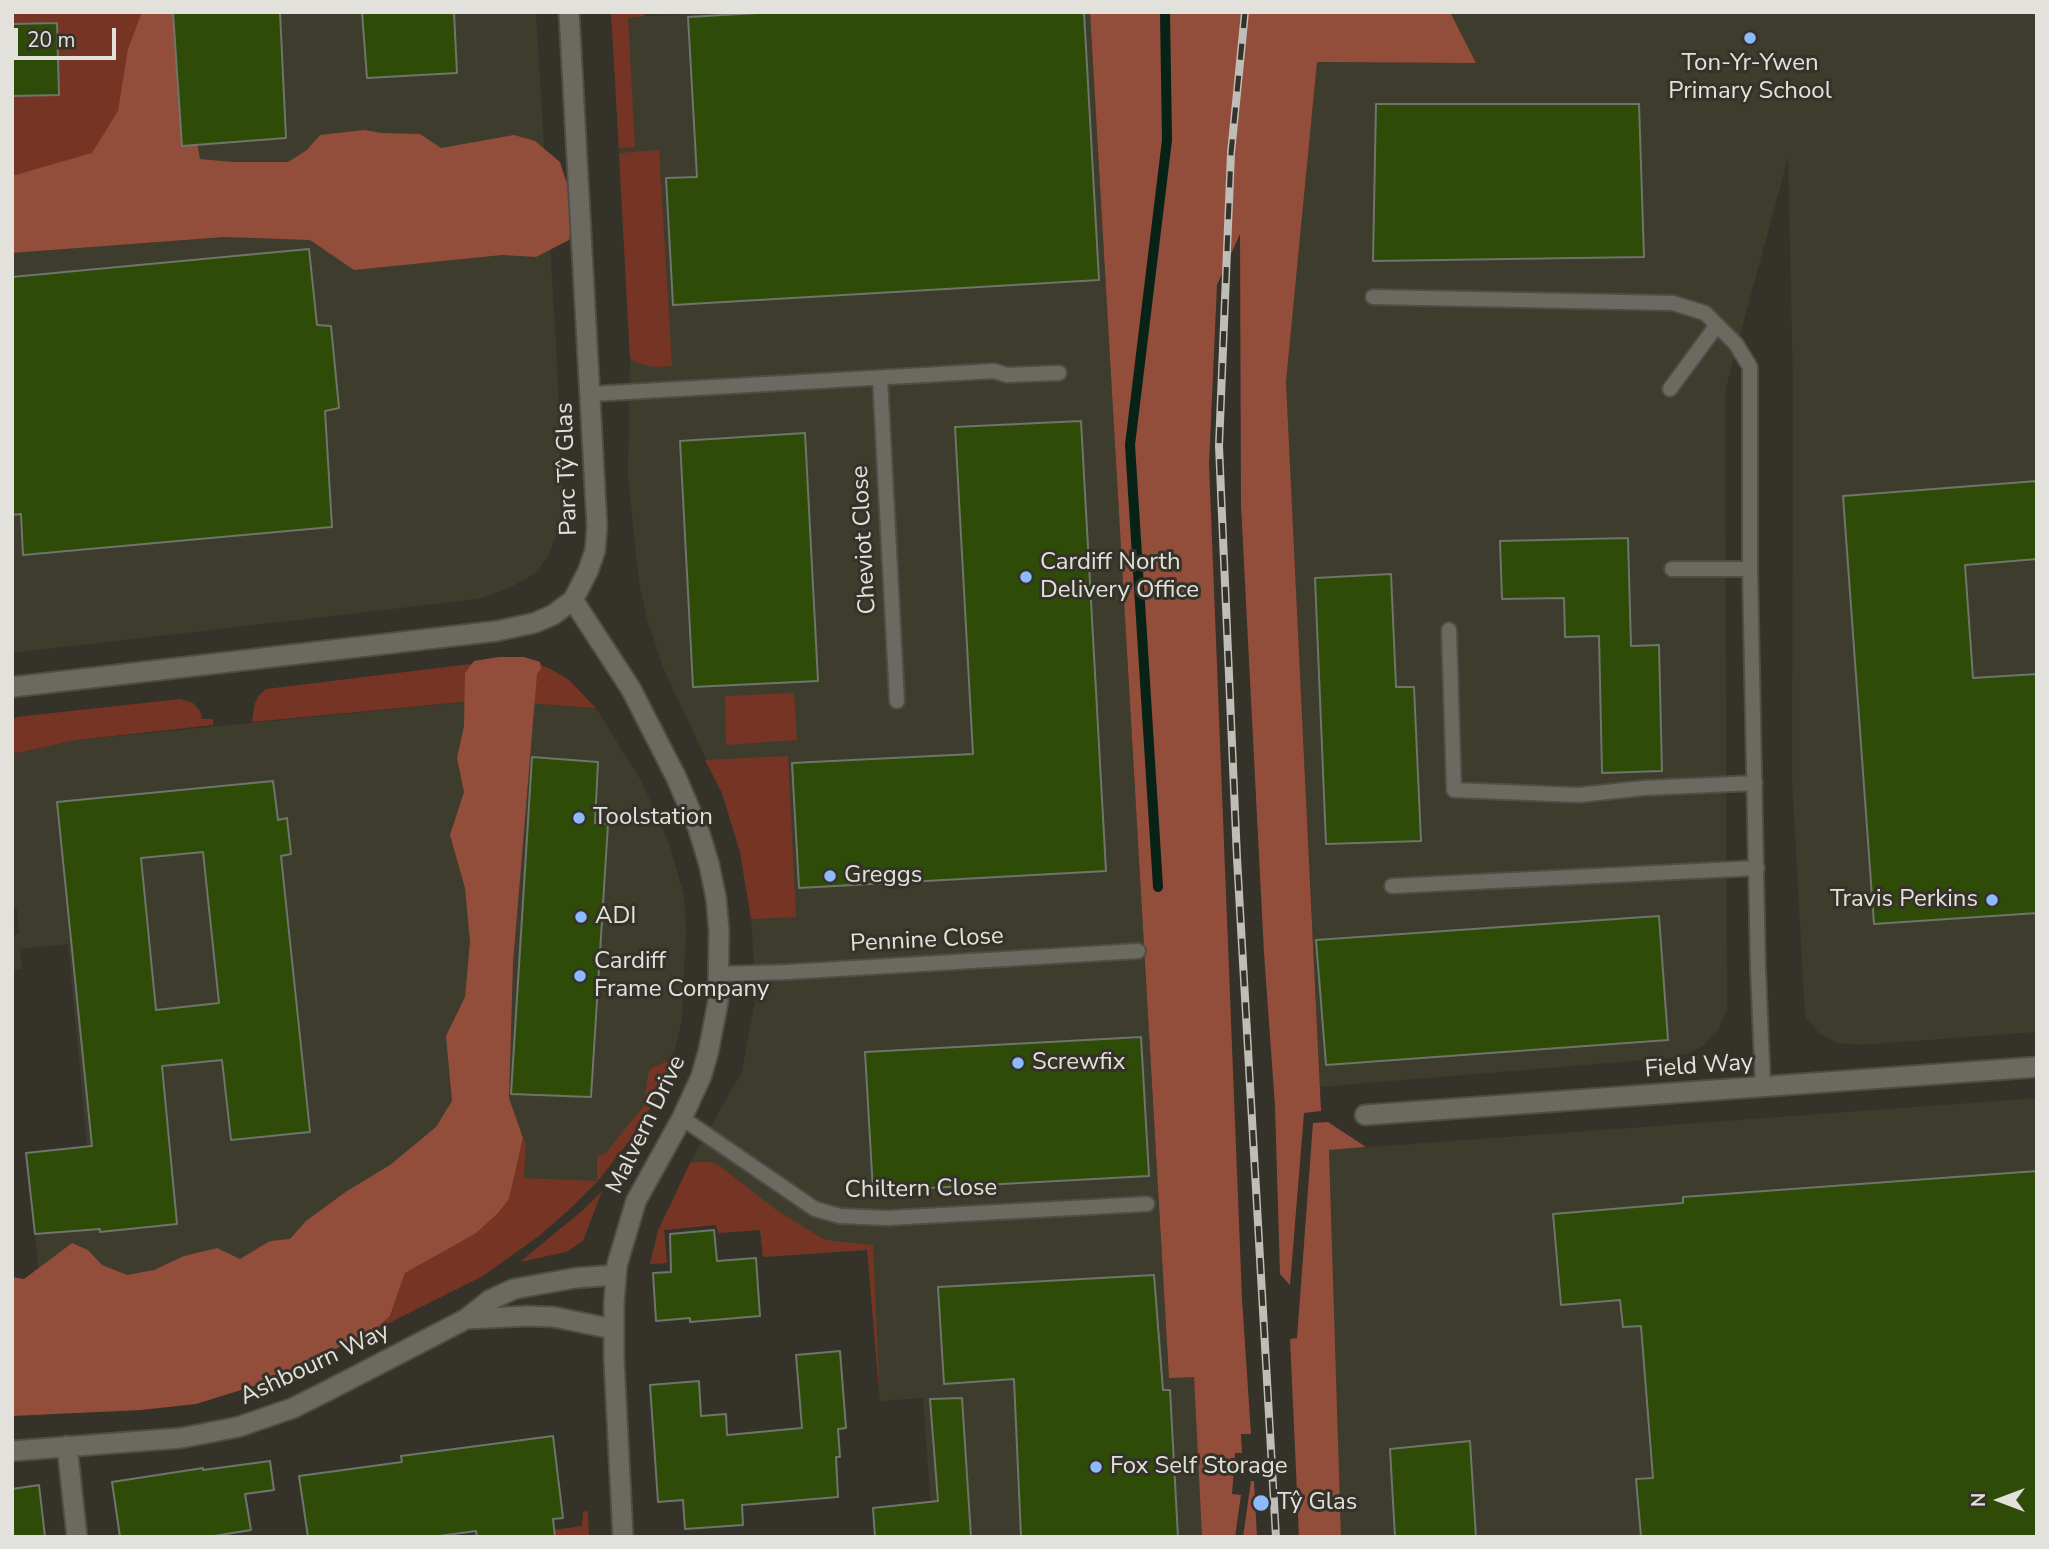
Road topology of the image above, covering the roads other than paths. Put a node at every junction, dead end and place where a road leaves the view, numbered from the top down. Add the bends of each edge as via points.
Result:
1 (569, 12) edge
2 (1373, 297) dead end
3 (1717, 325) junction
4 (1059, 373) dead end
5 (880, 377) junction
6 (1670, 389) dead end
7 (591, 394) junction
8 (1672, 569) dead end
9 (1750, 569) junction
10 (573, 600) junction
11 (1449, 630) dead end
12 (12, 687) edge
13 (897, 701) dead end
14 (1755, 783) junction
15 (1757, 868) junction
16 (1392, 886) dead end
17 (1138, 951) dead end
18 (720, 974) junction
19 (2037, 1067) edge
20 (1763, 1087) junction
21 (1366, 1115) dead end
22 (682, 1118) junction
23 (1147, 1203) dead end
24 (616, 1275) junction
25 (466, 1320) junction
26 (613, 1329) junction
27 (67, 1446) junction
28 (12, 1451) edge
29 (77, 1537) edge
30 (623, 1537) edge

1 - 7 street, Parc Tŷ Glas
2 - 3 lane via 1673,303 1705,313
3 - 6 lane
3 - 9 lane via 1749,367
4 - 5 lane via 1007,375 994,370
5 - 7 lane
5 - 13 lane, Cheviot Close
7 - 10 street, Parc Tŷ Glas via 597,527 588,571
8 - 9 lane
9 - 14 lane
10 - 12 street via 534,623 497,631
10 - 18 street, Malvern Drive via 631,689 698,828 716,898
11 - 14 lane via 1454,790 1579,794
14 - 15 lane
15 - 16 lane
15 - 20 lane
17 - 18 lane, Pennine Close
18 - 22 street, Malvern Drive via 708,1053
19 - 20 street, Field Way
20 - 21 street, Field Way
22 - 23 lane, Chiltern Close via 815,1209 840,1216 887,1218
22 - 24 street, Malvern Drive via 636,1201
24 - 25 street, Ashbourn Way via 514,1289 490,1300
24 - 26 street, Malvern Drive
25 - 26 street, Ashbourn Way via 554,1317
25 - 27 street, Ashbourn Way via 268,1418 181,1438
26 - 30 street, Malvern Drive
27 - 28 street, Ashbourn Way
27 - 29 street

